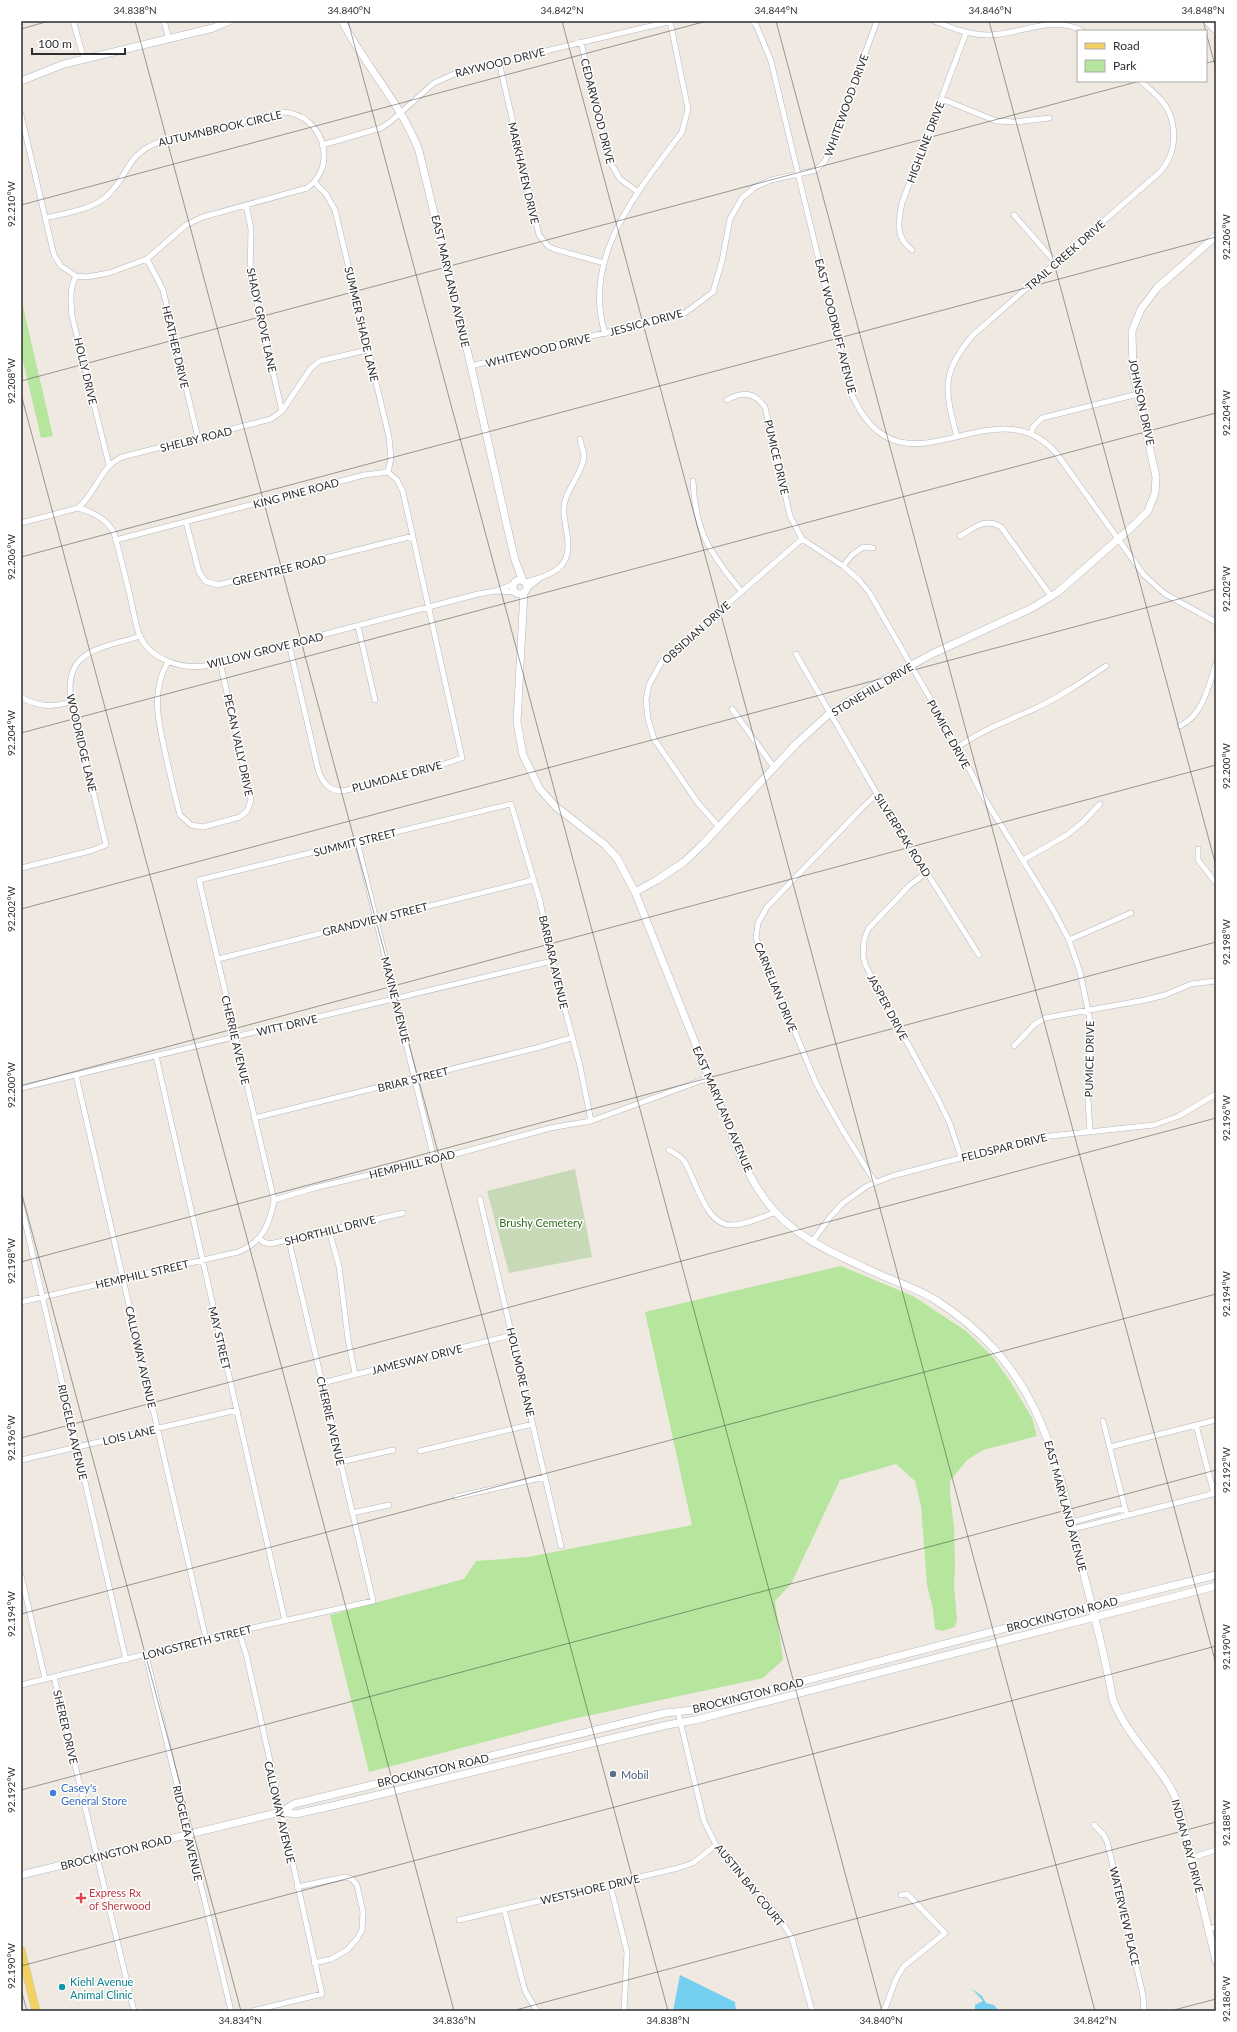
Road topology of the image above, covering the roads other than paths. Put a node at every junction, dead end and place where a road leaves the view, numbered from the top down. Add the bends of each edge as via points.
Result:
1 (73, 21) edge
2 (164, 21) edge
3 (230, 21) edge
4 (342, 21) edge
5 (671, 21) edge
6 (753, 21) edge
7 (877, 21) edge
8 (934, 21) edge
9 (1207, 21) edge
10 (1078, 30) edge
11 (1216, 30) edge
12 (966, 33) junction
13 (169, 39) junction
14 (581, 42) junction
15 (84, 59) junction
16 (499, 62) junction
17 (21, 81) edge
18 (1141, 82) edge
19 (942, 99) junction
20 (400, 112) junction
21 (21, 115) edge
22 (1049, 118) dead end
23 (322, 144) junction
24 (799, 174) junction
25 (315, 183) junction
26 (638, 192) junction
27 (246, 205) junction
28 (1014, 215) dead end
29 (45, 218) junction
30 (1216, 236) edge
31 (912, 250) dead end
32 (147, 259) junction
33 (1056, 263) junction
34 (604, 264) junction
35 (76, 276) junction
36 (605, 334) junction
37 (368, 350) junction
38 (471, 366) junction
39 (1138, 394) junction
40 (727, 400) dead end
41 (282, 412) junction
42 (1031, 434) junction
43 (958, 437) junction
44 (198, 438) junction
45 (580, 439) dead end
46 (109, 465) junction
47 (388, 472) junction
48 (693, 481) dead end
49 (78, 508) junction
50 (186, 522) junction
51 (21, 524) edge
52 (413, 536) junction
53 (960, 536) dead end
54 (802, 539) junction
55 (1117, 539) junction
56 (116, 540) junction
57 (873, 548) dead end
58 (843, 566) junction
59 (520, 587) junction
60 (742, 592) junction
61 (1051, 596) junction
62 (428, 608) junction
63 (1216, 622) edge
64 (358, 626) junction
65 (140, 636) junction
66 (289, 644) junction
67 (796, 654) dead end
68 (168, 662) junction
69 (220, 662) junction
70 (1216, 664) edge
71 (910, 666) junction
72 (1106, 666) dead end
73 (21, 696) edge
74 (375, 700) dead end
75 (72, 701) junction
76 (732, 708) dead end
77 (830, 713) junction
78 (1180, 726) dead end
79 (958, 747) junction
80 (774, 767) junction
81 (877, 794) junction
82 (511, 804) joint
83 (1100, 804) dead end
84 (719, 827) junction
85 (357, 841) junction
86 (1198, 849) dead end
87 (1023, 860) junction
88 (21, 868) edge
89 (927, 872) junction
90 (199, 880) joint
91 (533, 880) junction
92 (1216, 883) edge
93 (635, 892) junction
94 (1131, 913) dead end
95 (376, 919) junction
96 (1069, 940) junction
97 (979, 955) dead end
98 (218, 959) junction
99 (552, 961) junction
100 (1216, 981) edge
101 (395, 999) junction
102 (1089, 1010) junction
103 (236, 1037) junction
104 (571, 1038) junction
105 (1014, 1046) dead end
106 (156, 1056) junction
107 (76, 1075) junction
108 (414, 1078) junction
109 (708, 1078) junction
110 (21, 1088) edge
111 (1216, 1094) edge
112 (254, 1118) junction
113 (591, 1121) junction
114 (1090, 1131) junction
115 (669, 1150) dead end
116 (962, 1157) junction
117 (434, 1159) junction
118 (875, 1182) junction
119 (480, 1199) dead end
120 (274, 1200) junction
121 (21, 1204) edge
122 (776, 1212) junction
123 (403, 1213) dead end
124 (329, 1230) junction
125 (260, 1238) junction
126 (289, 1241) junction
127 (812, 1242) junction
128 (202, 1260) junction
129 (123, 1278) junction
130 (42, 1297) junction
131 (21, 1302) edge
132 (512, 1335) junction
133 (355, 1374) junction
134 (322, 1384) junction
135 (237, 1410) junction
136 (1216, 1420) edge
137 (1103, 1421) dead end
138 (533, 1424) junction
139 (1196, 1425) junction
140 (157, 1428) junction
141 (77, 1447) junction
142 (1110, 1447) junction
143 (393, 1450) dead end
144 (420, 1451) dead end
145 (21, 1460) edge
146 (340, 1462) junction
147 (545, 1477) junction
148 (1215, 1493) edge
149 (456, 1496) dead end
150 (389, 1505) dead end
151 (1125, 1508) junction
152 (352, 1514) junction
153 (1127, 1516) junction
154 (1073, 1526) junction
155 (561, 1546) dead end
156 (21, 1575) edge
157 (1216, 1575) edge
158 (1216, 1586) edge
159 (373, 1601) joint
160 (1092, 1607) junction
161 (1094, 1617) junction
162 (286, 1621) junction
163 (239, 1631) junction
164 (206, 1639) junction
165 (146, 1655) junction
166 (126, 1660) junction
167 (54, 1677) junction
168 (45, 1679) junction
169 (21, 1685) edge
170 (678, 1712) junction
171 (681, 1722) junction
172 (281, 1812) junction
173 (1094, 1825) dead end
174 (188, 1834) junction
175 (716, 1845) junction
176 (1216, 1850) edge
177 (98, 1856) junction
178 (1191, 1858) junction
179 (21, 1875) edge
180 (610, 1884) junction
181 (297, 1887) junction
182 (901, 1895) dead end
183 (504, 1909) junction
184 (459, 1920) dead end
185 (1212, 1928) edge
186 (21, 1950) edge
187 (1216, 1961) edge
188 (314, 1963) junction
189 (36, 2011) edge
190 (134, 2011) edge
191 (230, 2011) edge
192 (252, 2011) edge
193 (537, 2011) edge
194 (624, 2011) edge
195 (812, 2011) edge
196 (884, 2011) edge
197 (1144, 2011) edge

1 - 15 street
2 - 13 street
3 - 13 street
4 - 20 street, EAST MARYLAND AVENUE via 351,39
5 - 14 street, RAYWOOD DRIVE
5 - 26 street, JESSICA DRIVE via 686,94 687,118 682,132
6 - 24 street, EAST WOODRUFF AVENUE via 771,61
7 - 24 street, WHITEWOOD DRIVE via 825,161 816,170
8 - 12 street
9 - 11 street
10 - 12 street via 1045,24 998,34
12 - 19 street, HIGHLINE DRIVE
13 - 15 street
14 - 16 street, RAYWOOD DRIVE
14 - 26 street, CEDARWOOD DRIVE via 608,158 620,179
15 - 17 street via 44,70
16 - 20 street, RAYWOOD DRIVE via 461,71 434,83
16 - 34 street, MARKHAVEN DRIVE via 539,235 554,249
18 - 33 street, TRAIL CREEK DRIVE via 1162,100 1170,114 1174,128 1170,156 1160,172
19 - 22 street via 996,121 1015,122
19 - 31 street, HIGHLINE DRIVE via 902,203 898,221 903,243
20 - 23 street, RAYWOOD DRIVE via 390,122 371,132
20 - 38 street, EAST MARYLAND AVENUE via 414,138 426,174
21 - 29 street
23 - 25 street, AUTUMNBROOK CIRCLE via 323,162
23 - 29 street, AUTUMNBROOK CIRCLE via 317,132 307,120 296,114 283,112 161,141 136,155 108,195 101,200 84,208
24 - 36 street, JESSICA DRIVE via 771,180 755,187 739,202 730,219 713,292 706,298 685,313
24 - 43 street, EAST WOODRUFF AVENUE via 850,390 858,409 871,427 889,439 908,444 929,444
25 - 27 street via 299,192
25 - 37 street, SUMMER SHADE LANE via 326,194 335,210
26 - 34 street, JESSICA DRIVE via 620,221
27 - 32 street via 186,225
27 - 41 street, SHADY GROVE LANE via 251,229 250,273
28 - 33 street
29 - 35 street via 56,260 66,271
30 - 39 street, JOHNSON DRIVE via 1157,288 1141,308 1132,331 1133,371
32 - 35 street via 104,275
32 - 44 street, HEATHER DRIVE via 163,290
33 - 43 street, TRAIL CREEK DRIVE via 973,335 953,362 947,388 948,404
34 - 36 street, JESSICA DRIVE via 598,299
35 - 46 street, HOLLY DRIVE via 72,283 70,300 72,316
36 - 38 street, WHITEWOOD DRIVE
37 - 41 street via 320,361 311,368
37 - 47 street, SUMMER SHADE LANE via 391,449
38 - 59 street, EAST MARYLAND AVENUE
39 - 42 street via 1042,418 1033,427
39 - 55 street, JOHNSON DRIVE via 1153,458 1155,493 1148,511
40 - 54 street, PUMICE DRIVE via 736,395 749,393 758,398 765,407 790,516
41 - 44 street, SHELBY ROAD via 271,419
42 - 43 street, EAST WOODRUFF AVENUE via 1007,428 987,429
42 - 55 street, EAST WOODRUFF AVENUE via 1043,440 1057,454
44 - 46 street, SHELBY ROAD via 122,457
45 - 59 street via 584,457 567,494 564,507 567,553 562,565
46 - 49 street, SHELBY ROAD
47 - 50 street, KING PINE ROAD via 364,475
47 - 52 street via 402,488
48 - 60 street via 694,504 705,541
49 - 51 street
49 - 56 street via 93,513 107,522
50 - 52 street, GREENTREE ROAD via 199,572 205,581 218,585
50 - 56 street, KING PINE ROAD
52 - 62 street
53 - 61 street via 980,524 993,522 1001,527
54 - 58 street, PUMICE DRIVE
54 - 60 street, OBSIDIAN DRIVE
55 - 61 street, STONEHILL DRIVE
55 - 63 street, EAST WOODRUFF AVENUE via 1156,587 1179,603
56 - 65 street, WILLOW GROVE ROAD
57 - 58 street via 863,547
58 - 71 street, PUMICE DRIVE via 869,592
59 - 62 street, WILLOW GROVE ROAD
59 - 93 street, EAST MARYLAND AVENUE via 522,610 517,722 525,760 539,788 555,806 604,844 617,858
60 - 84 street, OBSIDIAN DRIVE via 662,660 649,685 646,699 654,739 698,804
61 - 71 street, STONEHILL DRIVE via 1032,608
62 - 64 street, WILLOW GROVE ROAD
62 - 66 street, PLUMDALE DRIVE via 462,758 388,780 343,791 333,789 324,783 318,769
64 - 66 street, WILLOW GROVE ROAD
64 - 74 street
65 - 68 street, WILLOW GROVE ROAD via 152,651
65 - 75 street, WOODRIDGE LANE via 101,646 84,655 71,676
66 - 69 street, WILLOW GROVE ROAD
67 - 77 street, SILVERPEAK ROAD
68 - 69 street, WILLOW GROVE ROAD via 196,667
68 - 69 street, PECAN VALLY DRIVE via 162,672 157,694 161,735 180,815 187,823 200,827 240,817 251,800
70 - 78 street via 1195,716
71 - 77 street, STONEHILL DRIVE
71 - 79 street, PUMICE DRIVE
72 - 79 street via 1070,690 1032,710 996,724
73 - 75 street via 43,706
75 - 88 street, WOODRIDGE LANE via 106,845
76 - 80 street
77 - 80 street, STONEHILL DRIVE
77 - 81 street, SILVERPEAK ROAD
79 - 87 street, PUMICE DRIVE via 983,796
80 - 84 street, STONEHILL DRIVE
81 - 89 street, SILVERPEAK ROAD
81 - 118 street, CARNELIAN DRIVE via 767,907 758,923 756,938 816,1083 842,1131
82 - 85 street, SUMMIT STREET
82 - 91 street, BARBARA AVENUE
83 - 87 street via 1067,835
84 - 93 street, STONEHILL DRIVE via 684,862
85 - 90 street, SUMMIT STREET
85 - 95 street, MAXINE AVENUE
86 - 92 street via 1198,860
87 - 96 street, PUMICE DRIVE
89 - 97 street, SILVERPEAK ROAD
89 - 116 street, JASPER DRIVE via 910,885 868,929 863,955 875,984 938,1099
90 - 98 street, CHERRIE AVENUE
91 - 95 street, GRANDVIEW STREET
91 - 99 street, BARBARA AVENUE via 540,901
93 - 109 street, EAST MARYLAND AVENUE
94 - 96 street
95 - 98 street, GRANDVIEW STREET
95 - 101 street, MAXINE AVENUE
96 - 102 street, PUMICE DRIVE
98 - 103 street, CHERRIE AVENUE
99 - 101 street, WITT DRIVE
99 - 104 street, BARBARA AVENUE
100 - 102 street via 1191,984 1145,1000
101 - 103 street, WITT DRIVE
101 - 108 street, MAXINE AVENUE
102 - 105 street via 1044,1018
102 - 114 street, PUMICE DRIVE via 1091,1042 1087,1085
103 - 106 street, WITT DRIVE
103 - 112 street, CHERRIE AVENUE
104 - 108 street, BRIAR STREET
104 - 113 street, BARBARA AVENUE via 580,1066
106 - 107 street, WITT DRIVE
106 - 128 street, MAY STREET
107 - 110 street, WITT DRIVE
107 - 129 street, CALLOWAY AVENUE
108 - 112 street, BRIAR STREET
108 - 117 street, MAXINE AVENUE
109 - 113 street, HEMPHILL ROAD
109 - 122 street, EAST MARYLAND AVENUE via 741,1158 760,1193
111 - 114 street, FELDSPAR DRIVE via 1179,1116 1154,1125
112 - 120 street, CHERRIE AVENUE
113 - 117 street, HEMPHILL ROAD via 550,1128
114 - 116 street, FELDSPAR DRIVE via 1041,1137
115 - 122 street via 684,1160 708,1210 722,1223 738,1224
116 - 118 street, FELDSPAR DRIVE
117 - 120 street, HEMPHILL ROAD
118 - 127 street, FELDSPAR DRIVE via 844,1203
119 - 132 street, HOLLMORE LANE
120 - 125 street via 269,1223
121 - 130 street, RIDGELEA AVENUE
122 - 127 street, EAST MARYLAND AVENUE via 797,1233
123 - 124 street, SHORTHILL DRIVE
124 - 126 street, SHORTHILL DRIVE
124 - 133 street via 339,1266
125 - 126 street, SHORTHILL DRIVE via 270,1244
125 - 128 street, HEMPHILL STREET via 244,1250
126 - 134 street, CHERRIE AVENUE
127 - 154 street, EAST MARYLAND AVENUE via 822,1249 933,1298 967,1323 994,1350 1022,1386 1043,1425
128 - 129 street, HEMPHILL STREET
128 - 135 street, MAY STREET
129 - 130 street, HEMPHILL STREET
129 - 140 street, CALLOWAY AVENUE
130 - 131 street, HEMPHILL STREET
130 - 141 street, RIDGELEA AVENUE
132 - 133 street, JAMESWAY DRIVE
132 - 138 street, HOLLMORE LANE
133 - 134 street, JAMESWAY DRIVE
134 - 146 street, CHERRIE AVENUE
135 - 140 street, LOIS LANE
135 - 162 street, MAY STREET
136 - 139 street
137 - 142 street
138 - 144 street
138 - 147 street, HOLLMORE LANE
139 - 142 street
139 - 148 street
140 - 141 street, LOIS LANE
140 - 164 street, CALLOWAY AVENUE
141 - 145 street, LOIS LANE
141 - 166 street, RIDGELEA AVENUE
142 - 151 street
143 - 146 street
146 - 152 street, CHERRIE AVENUE
147 - 149 street
147 - 155 street, HOLLMORE LANE
148 - 153 street
150 - 152 street
151 - 153 street
151 - 154 street
152 - 159 street, CHERRIE AVENUE
153 - 154 street
154 - 160 street, EAST MARYLAND AVENUE
156 - 168 street
157 - 160 street, BROCKINGTON ROAD
158 - 161 street, BROCKINGTON ROAD
159 - 162 street, LONGSTRETH STREET
160 - 161 street, INDIAN BAY DRIVE
160 - 170 street, BROCKINGTON ROAD via 706,1707
161 - 171 street, BROCKINGTON ROAD
161 - 178 street, INDIAN BAY DRIVE via 1113,1700 1125,1725 1174,1793
162 - 163 street, LONGSTRETH STREET
163 - 164 street, LONGSTRETH STREET
163 - 172 street, CALLOWAY AVENUE
164 - 165 street, LONGSTRETH STREET
165 - 166 street, LONGSTRETH STREET
165 - 174 street, RIDGELEA AVENUE
166 - 167 street, LONGSTRETH STREET
167 - 168 street, LONGSTRETH STREET
167 - 177 street, SHERER DRIVE
168 - 169 street, LONGSTRETH STREET
170 - 171 street, AUSTIN BAY COURT
170 - 172 street, BROCKINGTON ROAD via 294,1804
171 - 172 street, BROCKINGTON ROAD via 332,1806 296,1814
171 - 175 street, AUSTIN BAY COURT via 704,1822
172 - 174 street, BROCKINGTON ROAD
172 - 181 street, CALLOWAY AVENUE
173 - 197 street, WATERVIEW PLACE via 1104,1834 1107,1841 1143,1995
174 - 177 street, BROCKINGTON ROAD
174 - 191 street, RIDGELEA AVENUE
175 - 180 street, WESTSHORE DRIVE via 693,1863
175 - 195 street, AUSTIN BAY COURT via 779,1917 792,1938
176 - 178 street
177 - 179 street, BROCKINGTON ROAD
177 - 190 street, SHERER DRIVE
178 - 185 street, INDIAN BAY DRIVE
180 - 183 street, WESTSHORE DRIVE
180 - 194 street via 627,1952
181 - 188 street, CALLOWAY AVENUE
181 - 188 street via 344,1877 352,1878 357,1885 364,1920 357,1938 352,1946 340,1955
182 - 196 street via 907,1894 945,1933 904,1966 896,1978
183 - 184 street, WESTSHORE DRIVE
183 - 193 street via 525,1991
185 - 187 street, INDIAN BAY DRIVE
186 - 189 main road
188 - 192 street, CALLOWAY AVENUE via 322,1994

